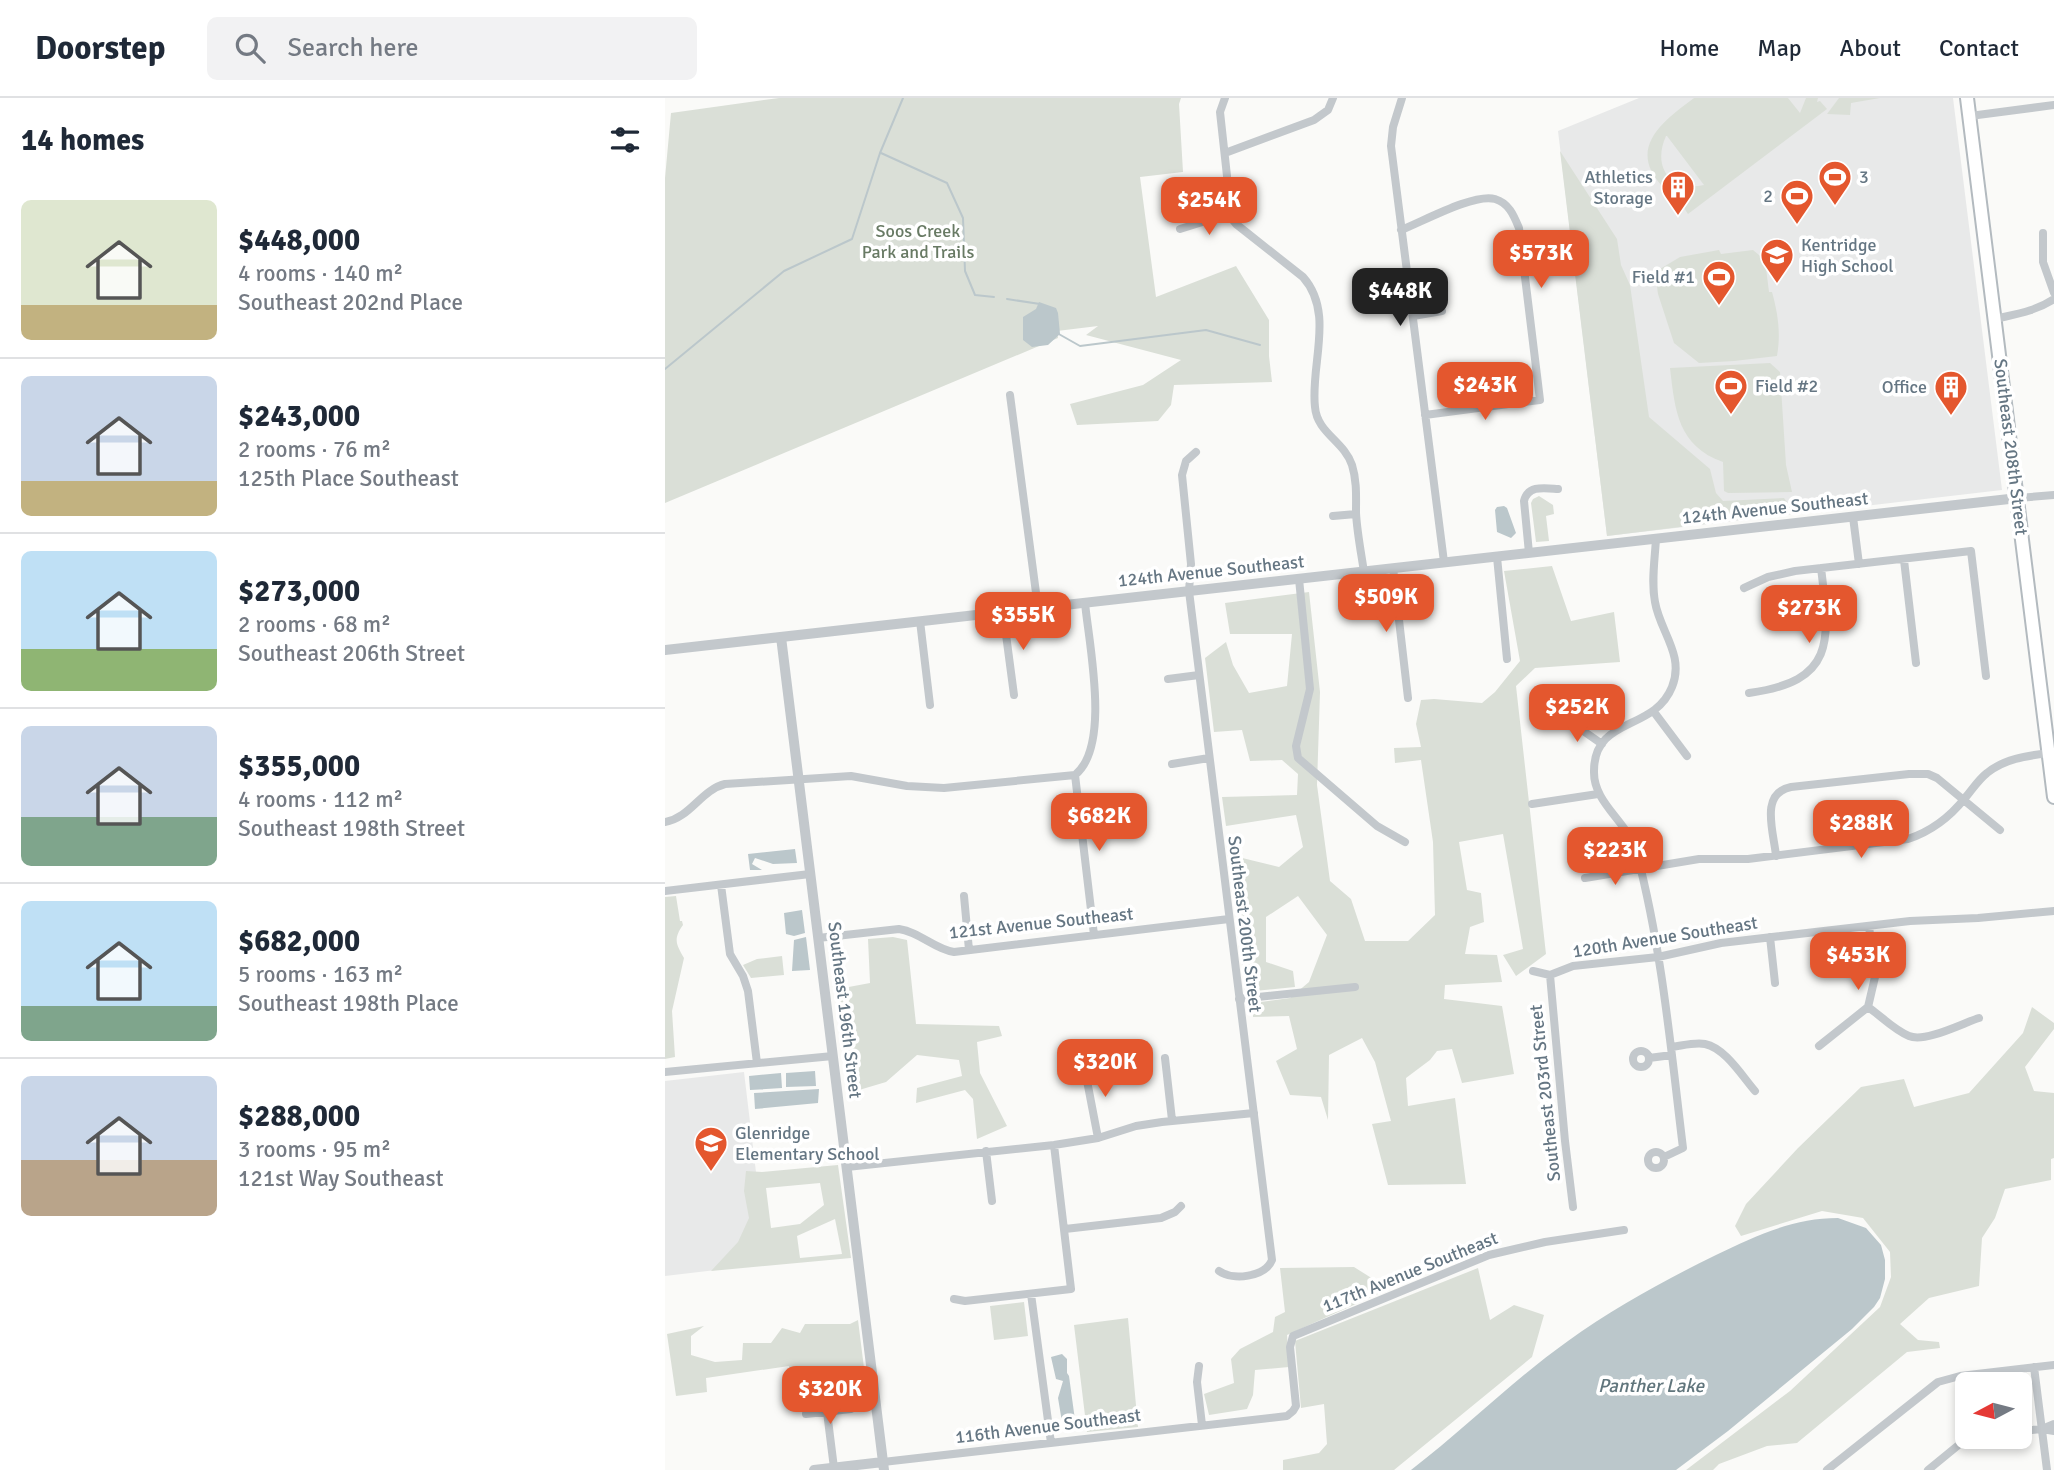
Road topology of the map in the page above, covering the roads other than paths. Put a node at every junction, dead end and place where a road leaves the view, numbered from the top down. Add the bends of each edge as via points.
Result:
1 (1224, 98) edge
2 (1333, 98) edge
3 (1402, 98) edge
4 (1967, 98) edge
5 (2054, 105) edge
6 (1970, 116) junction
7 (1224, 153) junction
8 (1228, 214) junction
9 (1180, 229) dead end
10 (1401, 230) junction
11 (2043, 233) dead end
12 (2054, 293) edge
13 (2054, 299) edge
14 (1443, 311) dead end
15 (1413, 316) junction
16 (1995, 319) junction
17 (1010, 395) dead end
18 (1425, 415) junction
19 (1196, 452) dead end
20 (1558, 489) dead end
21 (2054, 495) edge
22 (2018, 498) junction
23 (1356, 514) junction
24 (1333, 516) dead end
25 (1853, 517) junction
26 (1656, 538) junction
27 (1529, 553) junction
28 (1497, 557) junction
29 (1904, 560) junction
30 (1444, 562) junction
31 (1859, 564) junction
32 (1393, 568) junction
33 (1821, 568) junction
34 (1364, 572) junction
35 (1299, 579) junction
36 (1744, 588) dead end
37 (1189, 591) junction
38 (1085, 603) junction
39 (1038, 608) junction
40 (1003, 612) junction
41 (920, 621) junction
42 (781, 637) junction
43 (665, 650) edge
44 (1507, 659) dead end
45 (1916, 663) dead end
46 (1199, 675) junction
47 (1986, 676) dead end
48 (1168, 679) dead end
49 (1749, 693) dead end
50 (1014, 695) dead end
51 (1408, 698) dead end
52 (930, 705) dead end
53 (1654, 712) junction
54 (1569, 721) dead end
55 (1602, 744) junction
56 (2048, 753) junction
57 (1686, 755) dead end
58 (1209, 758) junction
59 (1172, 764) dead end
60 (1076, 775) junction
61 (798, 778) junction
62 (1598, 794) junction
63 (2054, 797) edge
64 (1964, 801) junction
65 (1532, 804) dead end
66 (665, 822) edge
67 (2000, 830) dead end
68 (1405, 842) dead end
69 (1776, 856) junction
70 (1640, 868) junction
71 (810, 874) junction
72 (1585, 878) dead end
73 (721, 885) junction
74 (665, 891) edge
75 (964, 896) dead end
76 (2054, 911) edge
77 (1229, 919) junction
78 (1869, 926) junction
79 (1094, 934) junction
80 (1770, 937) junction
81 (818, 938) junction
82 (969, 950) junction
83 (1658, 957) junction
84 (1533, 971) dead end
85 (1550, 975) junction
86 (1775, 983) dead end
87 (1355, 987) dead end
88 (1239, 999) junction
89 (1868, 1007) junction
90 (1979, 1018) dead end
91 (1819, 1046) dead end
92 (1671, 1051) junction
93 (833, 1056) junction
94 (1165, 1058) dead end
95 (1649, 1058) dead end
96 (757, 1063) junction
97 (1084, 1065) dead end
98 (665, 1072) edge
99 (1755, 1091) dead end
100 (1254, 1113) junction
101 (1172, 1120) junction
102 (1098, 1138) junction
103 (1054, 1145) junction
104 (986, 1151) junction
105 (1664, 1157) dead end
106 (848, 1167) junction
107 (992, 1201) dead end
108 (1181, 1206) dead end
109 (1573, 1207) dead end
110 (1065, 1229) junction
111 (1623, 1230) dead end
112 (1219, 1271) dead end
113 (1031, 1294) junction
114 (954, 1299) dead end
115 (2054, 1365) edge
116 (1199, 1366) dead end
117 (2034, 1367) junction
118 (851, 1409) dead end
119 (828, 1412) junction
120 (806, 1414) dead end
121 (1286, 1416) joint
122 (2054, 1424) edge
123 (1202, 1425) junction
124 (2042, 1429) junction
125 (2032, 1430) edge
126 (2054, 1432) edge
127 (1051, 1443) junction
128 (1955, 1448) edge
129 (883, 1466) edge
130 (834, 1468) junction
131 (814, 1470) edge
132 (1827, 1470) edge
133 (1928, 1470) edge
134 (2047, 1470) edge

1 - 7 street via 1220,112
2 - 7 street via 1328,110 1314,120
3 - 10 street via 1391,137
4 - 6 main road, Southeast 208th Street
5 - 6 street
6 - 16 main road, Southeast 208th Street
7 - 8 street
8 - 9 street
8 - 23 street via 1303,277 1315,298 1319,328 1315,410 1323,429 1351,464
10 - 15 street
10 - 18 street via 1481,199 1496,199 1509,207 1519,228 1540,400
11 - 12 street via 2043,262
13 - 16 street via 2027,312
14 - 15 street
15 - 18 street
16 - 22 main road, Southeast 208th Street
17 - 39 street
18 - 30 street
19 - 37 street, Southeast 200th Street via 1186,461 1182,475 1191,564
20 - 27 street via 1540,488 1526,495
21 - 22 street, 124th Avenue Southeast
22 - 25 street, 124th Avenue Southeast
22 - 56 main road, Southeast 208th Street
23 - 24 street
23 - 34 street
25 - 26 street, 124th Avenue Southeast
25 - 31 street
26 - 27 street, 124th Avenue Southeast
26 - 53 street via 1655,604 1677,666 1669,693
27 - 28 street, 124th Avenue Southeast
28 - 30 street, 124th Avenue Southeast
28 - 44 street
29 - 31 street
29 - 45 street
29 - 47 street via 1971,551
30 - 32 street, 124th Avenue Southeast
31 - 33 street
32 - 34 street, 124th Avenue Southeast
32 - 51 street
33 - 36 street via 1774,575
33 - 49 street via 1828,627 1817,662 1790,684
34 - 35 street, 124th Avenue Southeast
35 - 37 street, 124th Avenue Southeast
35 - 68 street via 1310,689 1296,746 1298,758 1377,826
37 - 38 street, 124th Avenue Southeast
37 - 46 street, Southeast 200th Street
38 - 39 street, 124th Avenue Southeast
38 - 60 street via 1095,726 1089,755
39 - 40 street, 124th Avenue Southeast
40 - 41 street, 124th Avenue Southeast
40 - 50 street
41 - 42 street, 124th Avenue Southeast
41 - 52 street
42 - 43 street, 124th Avenue Southeast
42 - 61 street, Southeast 196th Street
46 - 48 street
46 - 58 street, Southeast 200th Street
53 - 55 street via 1620,728
53 - 57 street
54 - 55 street
55 - 62 street via 1594,764
56 - 63 main road, Southeast 208th Street
56 - 64 street via 2002,764 1987,773
58 - 59 street
58 - 77 street, Southeast 200th Street
60 - 61 street via 944,788 861,776
60 - 79 street
61 - 66 street via 715,787 679,818
61 - 71 street, Southeast 196th Street
62 - 65 street
62 - 70 street via 1627,831
64 - 67 street
64 - 69 street via 1941,822 1915,836
64 - 69 street via 1932,775 1916,773 1786,788 1773,798
69 - 70 street via 1699,859
70 - 72 street
70 - 83 street
71 - 73 street
71 - 81 street, Southeast 196th Street
73 - 74 street
73 - 96 street via 730,954 748,991
75 - 82 street
76 - 78 street, 120th Avenue Southeast
77 - 79 street, 121st Avenue Southeast
77 - 88 street, Southeast 200th Street
78 - 80 street, 120th Avenue Southeast
78 - 89 street via 1875,977
79 - 82 street, 121st Avenue Southeast
80 - 83 street, 120th Avenue Southeast
80 - 86 street
81 - 82 street, 121st Avenue Southeast via 899,929 946,951
81 - 93 street, Southeast 196th Street
83 - 85 street, 120th Avenue Southeast via 1573,966
83 - 92 street
84 - 85 street
85 - 109 street, Southeast 203rd Street
87 - 88 street
88 - 100 street, Southeast 200th Street
89 - 90 street via 1915,1038
89 - 91 street
92 - 95 street
92 - 99 street via 1696,1044 1710,1046
92 - 105 street via 1683,1148
93 - 96 street
93 - 106 street, Southeast 196th Street
94 - 101 street
96 - 98 street
97 - 102 street
100 - 101 street
100 - 112 street, Southeast 200th Street via 1272,1260 1266,1269 1232,1278
101 - 102 street
102 - 103 street
103 - 104 street
103 - 110 street
104 - 106 street
104 - 107 street
106 - 129 street, Southeast 196th Street
108 - 110 street via 1161,1218
110 - 113 street via 1070,1289
111 - 121 street, 117th Avenue Southeast via 1489,1255 1293,1336 1296,1406
113 - 114 street
113 - 127 street
115 - 117 street
116 - 123 street via 1196,1382
117 - 124 street
117 - 132 street via 1938,1382
118 - 119 street
119 - 120 street
119 - 130 street
121 - 123 street, 116th Avenue Southeast
122 - 124 street
123 - 127 street, 116th Avenue Southeast
124 - 125 street
124 - 126 street
124 - 134 street
127 - 129 street, 116th Avenue Southeast
128 - 133 street
129 - 130 street, 116th Avenue Southeast
130 - 131 street, 116th Avenue Southeast

